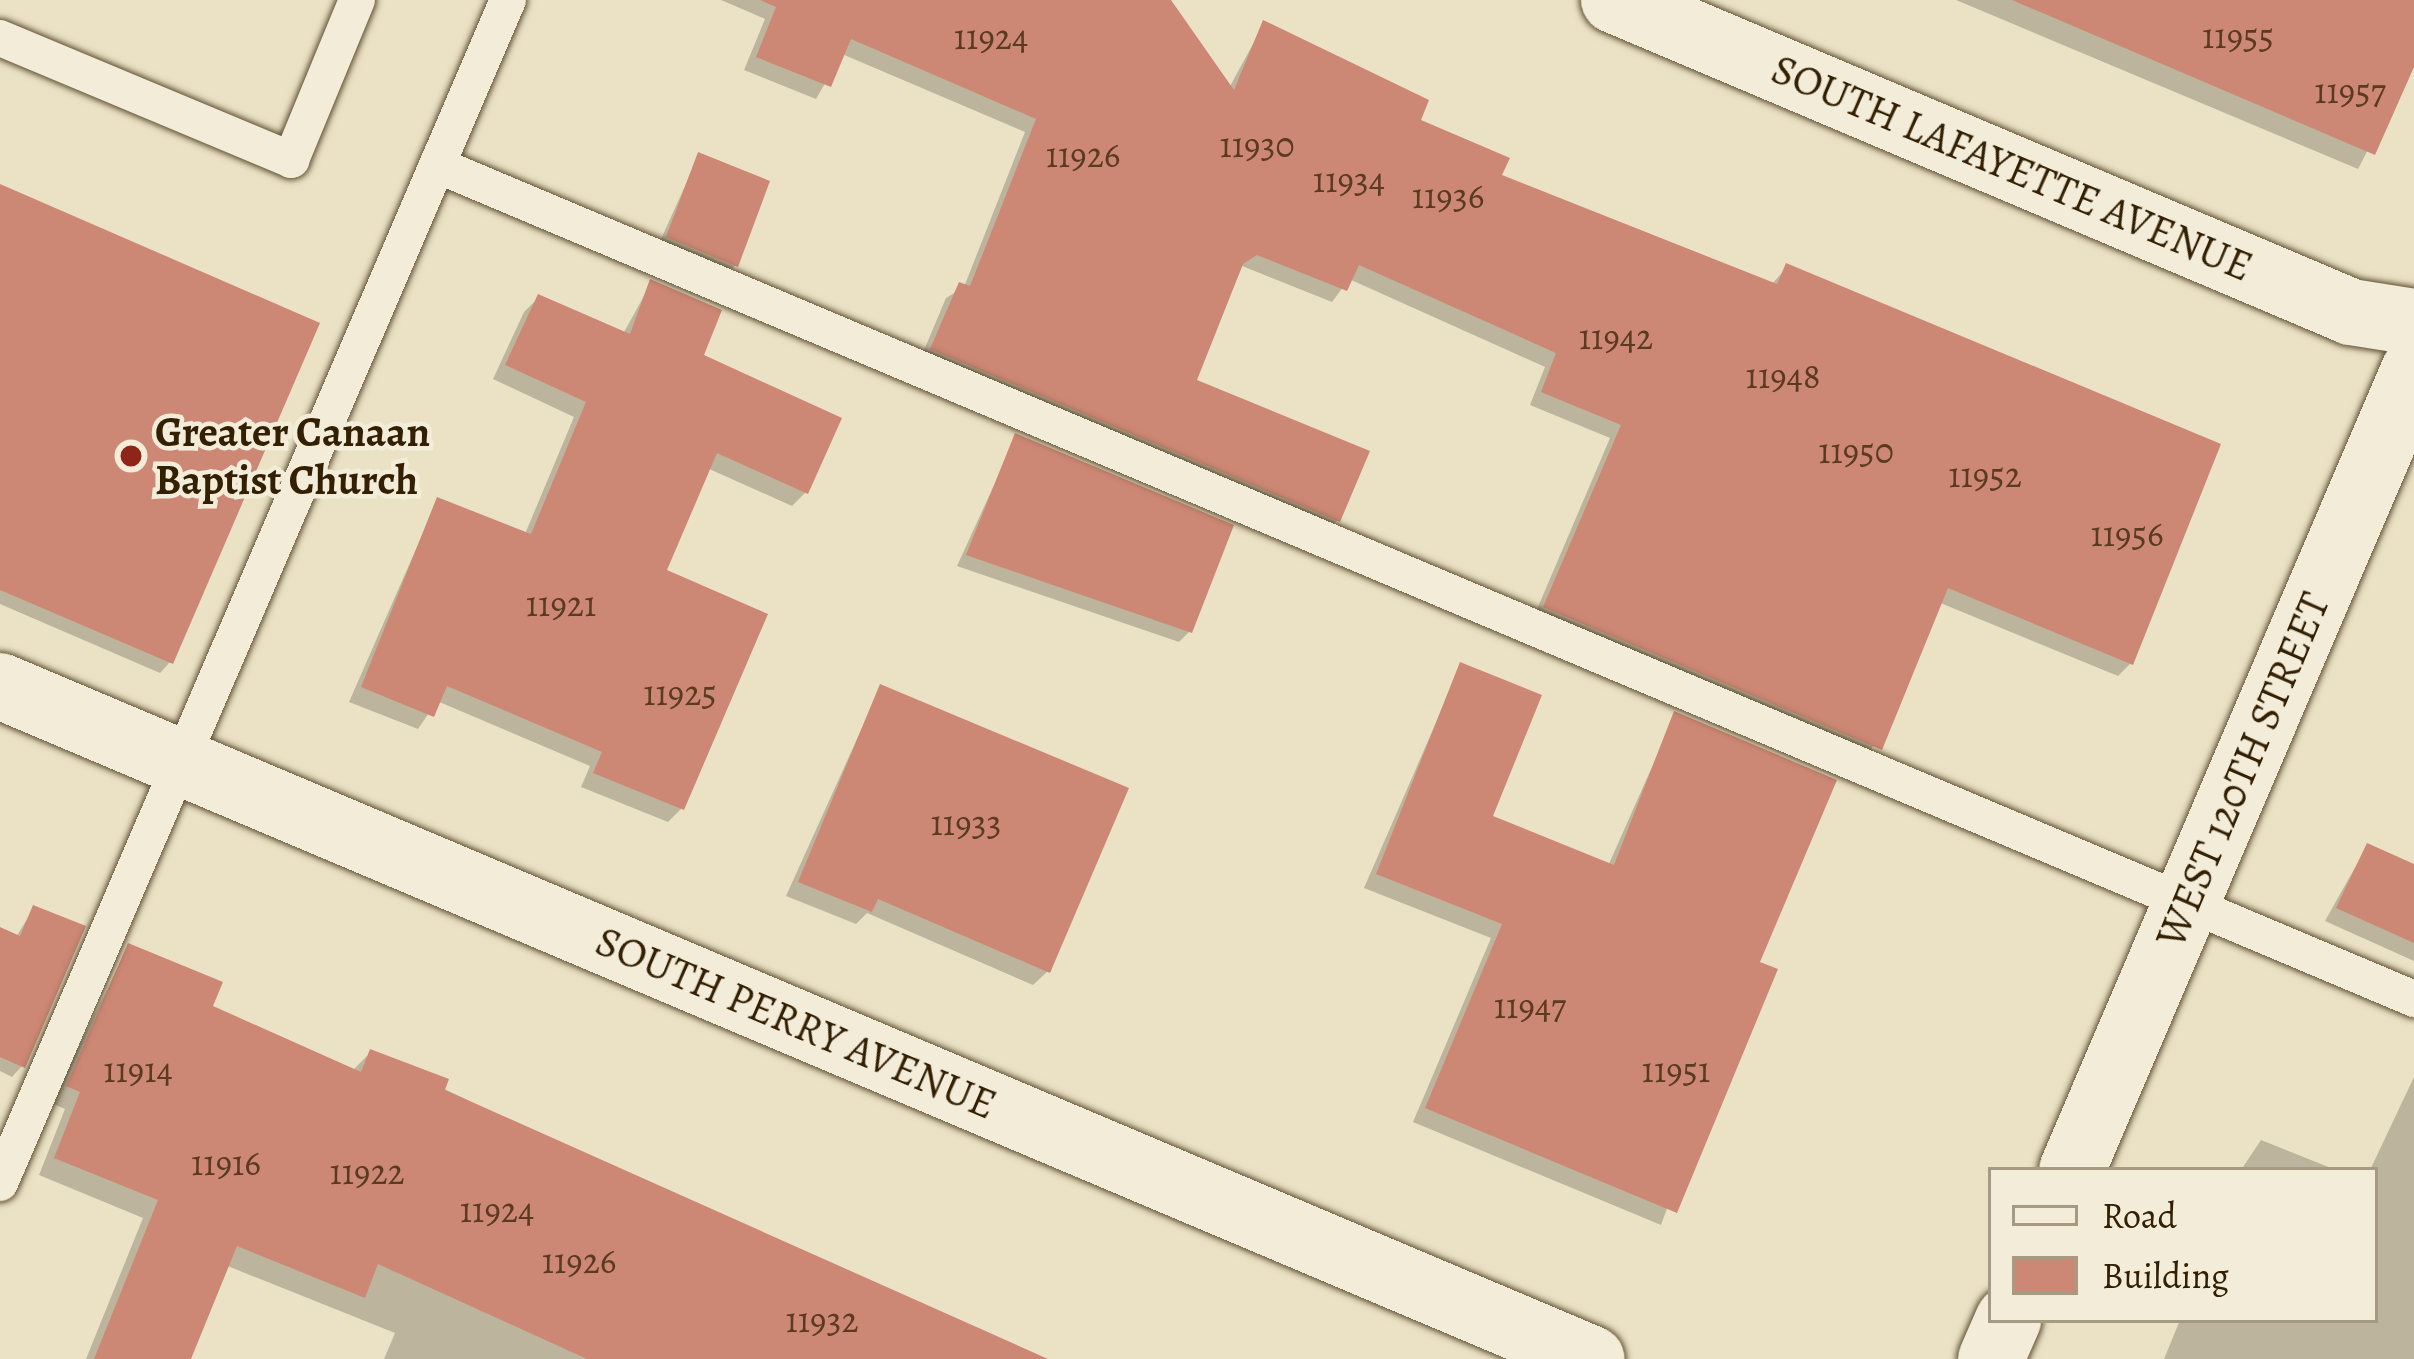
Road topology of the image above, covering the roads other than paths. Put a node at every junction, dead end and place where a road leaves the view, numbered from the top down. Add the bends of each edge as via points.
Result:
1 (357, 0) edge
2 (508, 0) edge
3 (1614, 0) edge
4 (0, 38) edge
5 (437, 165) junction
6 (2414, 322) edge
7 (2414, 370) edge
8 (0, 686) edge
9 (180, 763) junction
10 (2185, 907) junction
11 (2414, 999) edge
12 (2073, 1167) edge
13 (0, 1183) edge
14 (2007, 1323) edge
15 (1592, 1359) edge
16 (1991, 1359) edge

1 - 4 lane via 291,160
2 - 5 lane
3 - 6 street, SOUTH LAFAYETTE AVENUE via 2336,305
5 - 9 lane
5 - 10 lane
7 - 10 street, WEST 120TH STREET
8 - 9 street, SOUTH PERRY AVENUE
9 - 13 lane
9 - 15 street, SOUTH PERRY AVENUE
10 - 11 lane
10 - 12 street, WEST 120TH STREET
14 - 16 street

